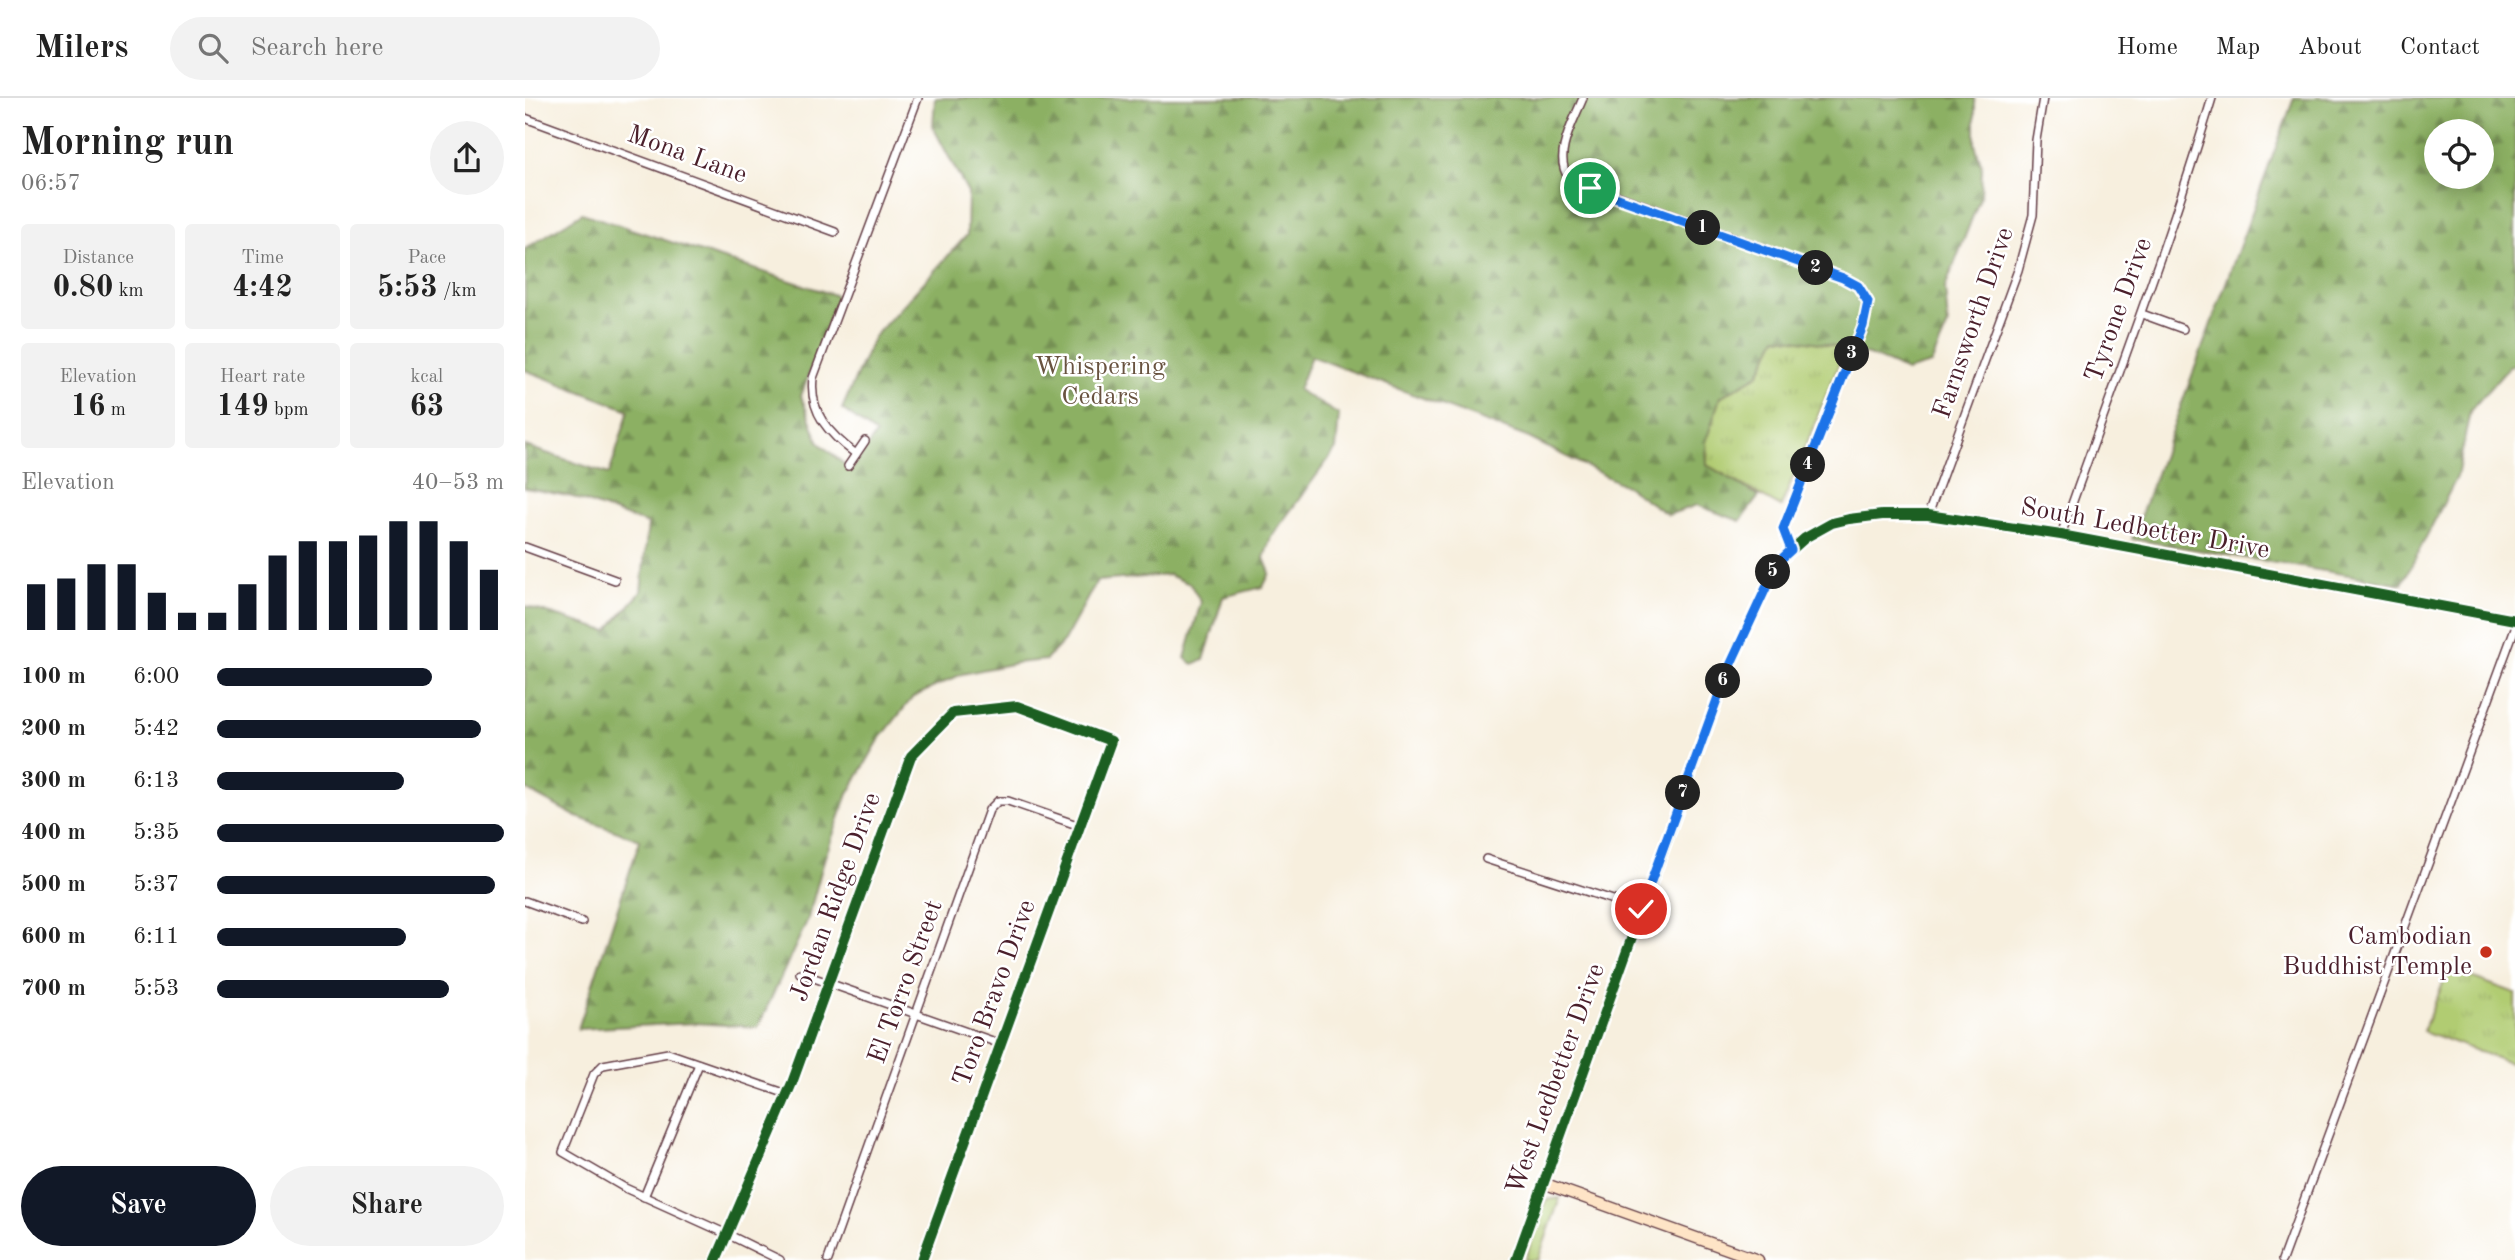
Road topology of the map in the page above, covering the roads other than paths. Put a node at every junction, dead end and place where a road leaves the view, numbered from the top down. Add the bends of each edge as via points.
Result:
1 (918, 98) edge
2 (1583, 98) edge
3 (2043, 98) edge
4 (2212, 98) edge
5 (525, 118) edge
6 (835, 232) dead end
7 (2142, 314) junction
8 (2183, 329) dead end
9 (865, 441) dead end
10 (856, 454) junction
11 (848, 466) dead end
12 (1928, 515) junction
13 (2061, 536) junction
14 (525, 547) edge
15 (1791, 550) junction
16 (1778, 562) joint
17 (615, 580) dead end
18 (2515, 620) edge
19 (2515, 628) edge
20 (1111, 741) joint
21 (1080, 826) junction
22 (1486, 859) dead end
23 (525, 901) edge
24 (1641, 909) junction
25 (582, 922) dead end
26 (800, 973) dead end
27 (829, 983) junction
28 (917, 1015) junction
29 (1001, 1044) junction
30 (699, 1064) junction
31 (787, 1094) junction
32 (1543, 1183) junction
33 (643, 1197) junction
34 (727, 1234) junction
35 (716, 1260) edge
36 (779, 1260) edge
37 (828, 1260) edge
38 (922, 1260) edge
39 (1515, 1260) edge
40 (1758, 1260) edge
41 (2282, 1260) edge

1 - 10 street via 813,378 814,406 823,423
2 - 15 street via 1563,152 1564,172 1569,178 1843,278 1858,286 1868,302 1863,326 1783,529
3 - 12 street, Farnsworth Drive via 2035,140 2033,215 2024,248
4 - 7 street, Tyrone Drive
5 - 6 street, Mona Lane
7 - 8 street
7 - 13 street, Tyrone Drive
9 - 10 street
10 - 11 street
12 - 13 street, South Ledbetter Drive
12 - 15 street, South Ledbetter Drive via 1864,516 1832,523
13 - 18 street, South Ledbetter Drive
14 - 17 street
15 - 16 street, South Ledbetter Drive
16 - 24 street, West Ledbetter Drive via 1727,672
19 - 41 street
20 - 21 street, Toro Bravo Drive
20 - 27 street, Jordan Ridge Drive via 1017,706 954,713 911,756
21 - 28 street, El Torro Street via 1007,801 998,801 989,810
21 - 29 street, Toro Bravo Drive
22 - 24 street
23 - 25 street
24 - 32 street, West Ledbetter Drive
26 - 27 street
27 - 28 street
27 - 31 street, Jordan Ridge Drive
28 - 29 street
28 - 37 street, El Torro Street
29 - 38 street, Toro Bravo Drive
30 - 31 street
30 - 33 street
30 - 33 street via 668,1054 603,1065 594,1074 563,1152
31 - 34 street, Jordan Ridge Drive
32 - 39 street, West Ledbetter Drive
32 - 40 street
33 - 34 street
34 - 35 street, Jordan Ridge Drive
34 - 36 street

